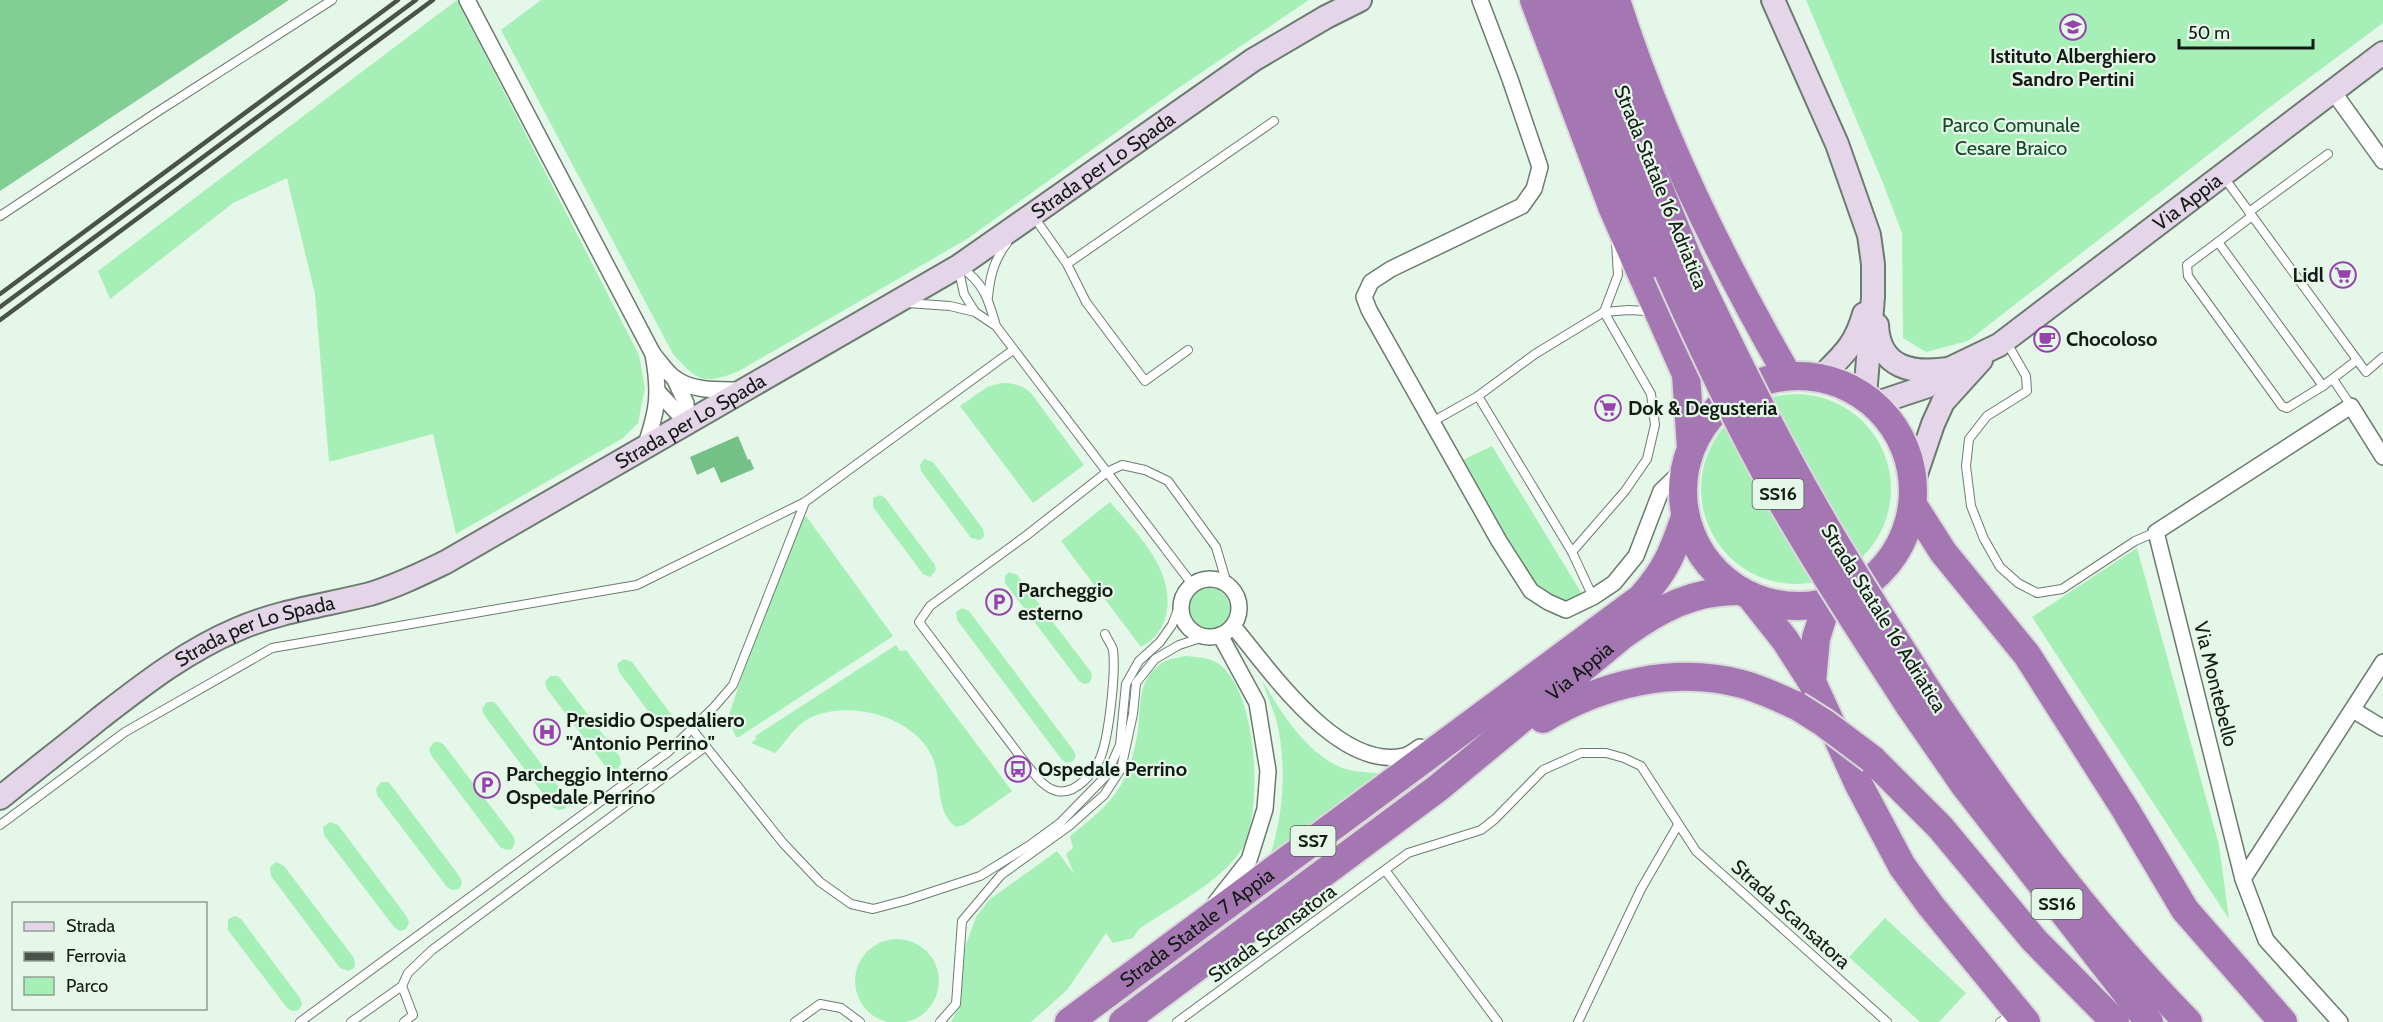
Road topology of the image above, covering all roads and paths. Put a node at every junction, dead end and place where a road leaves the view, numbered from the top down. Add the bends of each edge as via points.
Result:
1 (332, 0) edge
2 (467, 0) edge
3 (1360, 0) edge
4 (1480, 0) edge
5 (1534, 0) edge
6 (1563, 0) edge
7 (1588, 0) edge
8 (1616, 0) edge
9 (1773, 0) edge
10 (2383, 53) edge
11 (2332, 90) junction
12 (1274, 121) dead end
13 (2328, 154) dead end
14 (2383, 161) edge
15 (2222, 175) junction
16 (1613, 209) junction
17 (2251, 214) junction
18 (0, 216) edge
19 (1027, 220) junction
20 (2218, 242) junction
21 (1067, 264) junction
22 (1678, 265) junction
23 (959, 266) junction
24 (988, 297) junction
25 (1873, 297) junction
26 (899, 302) junction
27 (975, 312) junction
28 (1604, 312) junction
29 (996, 326) junction
30 (1667, 330) junction
31 (1998, 345) junction
32 (1013, 350) junction
33 (1188, 350) dead end
34 (653, 354) junction
35 (2383, 357) edge
36 (2357, 360) junction
37 (1949, 369) junction
38 (1788, 376) junction
39 (674, 378) junction
40 (1820, 378) junction
41 (2333, 379) junction
42 (2323, 386) junction
43 (745, 390) junction
44 (659, 393) junction
45 (1478, 396) junction
46 (1870, 400) junction
47 (2351, 406) junction
48 (1432, 422) junction
49 (687, 423) junction
50 (645, 447) junction
51 (2383, 457) edge
52 (1687, 458) junction
53 (1107, 472) junction
54 (1914, 492) junction
55 (805, 502) junction
56 (1685, 517) junction
57 (2156, 532) junction
58 (1572, 552) junction
59 (1192, 584) junction
60 (1227, 584) junction
61 (1746, 594) junction
62 (1593, 597) junction
63 (1182, 599) junction
64 (1827, 603) junction
65 (1233, 626) junction
66 (1105, 634) dead end
67 (1220, 635) junction
68 (1204, 637) junction
69 (1557, 660) junction
70 (2383, 662) edge
71 (1812, 682) junction
72 (1918, 697) junction
73 (2353, 710) junction
74 (2383, 728) edge
75 (692, 729) junction
76 (705, 747) junction
77 (1965, 786) junction
78 (1438, 788) junction
79 (0, 798) edge
80 (0, 825) edge
81 (1678, 825) junction
82 (1385, 870) junction
83 (2243, 879) junction
84 (1193, 929) junction
85 (402, 986) junction
86 (2014, 1019) edge
87 (300, 1022) edge
88 (351, 1022) edge
89 (404, 1022) edge
90 (795, 1022) edge
91 (860, 1022) edge
92 (939, 1022) edge
93 (1069, 1022) edge
94 (1123, 1022) edge
95 (1177, 1022) edge
96 (1498, 1022) edge
97 (1578, 1022) edge
98 (1887, 1022) edge
99 (2115, 1022) edge
100 (2120, 1022) edge
101 (2149, 1022) edge
102 (2188, 1022) edge
103 (2283, 1022) edge
104 (2340, 1022) edge

1 - 18 lane
2 - 34 street
3 - 19 street, Strada per Lo Spada via 1253,60
4 - 48 street via 1540,167 1534,189 1522,206 1391,269 1371,282 1364,297
5 - 16 highway
6 - 22 highway, Strada Statale 16 Adriatica / SS16 via 1612,135
7 - 22 highway, Strada Statale 16 Adriatica / SS16
8 - 38 highway via 1679,166 1742,295
9 - 25 street via 1837,144 1869,235
10 - 11 street, Via Appia
11 - 14 street
11 - 15 street, Via Appia
12 - 21 lane
13 - 17 lane
15 - 17 lane
15 - 31 street, Via Appia
16 - 28 lane via 1618,275
16 - 30 highway
17 - 20 lane
17 - 36 lane
19 - 21 lane
19 - 23 street, Strada per Lo Spada
19 - 24 lane via 998,255
20 - 42 lane
20 - 42 lane via 2187,266 2188,276 2282,406 2287,408
21 - 33 lane via 1086,302 1145,381
22 - 72 highway, Strada Statale 16 Adriatica / SS16, bridge via 1720,328
23 - 24 lane
23 - 26 street, Strada per Lo Spada
23 - 27 lane via 964,294
24 - 29 lane
25 - 37 street via 1883,352 1911,370 1924,373
25 - 40 street via 1857,337
25 - 46 street
26 - 27 lane
26 - 43 street, Strada per Lo Spada
27 - 29 lane
28 - 30 lane via 1646,311
28 - 45 lane
28 - 58 lane via 1651,394 1655,425 1647,459
29 - 32 lane
30 - 52 highway via 1686,374
31 - 37 street, Via Appia
31 - 54 street, Via Appia via 1943,402
31 - 57 lane via 2026,376 2027,391 1987,416 1969,439 1966,466 1971,506 2000,567 2037,593 2062,589 2135,541
32 - 53 lane
32 - 55 lane
34 - 39 street
34 - 44 street
35 - 36 lane via 2366,372
36 - 41 lane
37 - 46 street, Via Appia via 1928,386
38 - 40 highway
38 - 52 highway via 1757,383 1729,398 1707,420
39 - 43 street via 713,390
39 - 49 street via 686,403
40 - 46 highway
41 - 42 lane
41 - 47 lane
43 - 49 street, Strada per Lo Spada
44 - 49 street
44 - 50 street
45 - 48 lane
45 - 58 lane
46 - 54 highway via 1899,435 1910,461
47 - 51 street
47 - 57 street
48 - 62 street via 1531,591 1566,610
49 - 50 street, Strada per Lo Spada
50 - 79 street, Strada per Lo Spada via 409,580 276,616 210,641 148,681
52 - 56 highway via 1682,493
52 - 62 street via 1661,491 1636,556 1614,583
53 - 59 lane
53 - 60 lane via 1122,465 1168,481 1216,547
53 - 66 lane via 930,606 919,622 1026,764 1043,784 1058,791 1075,788 1101,756 1111,709 1113,649
54 - 64 highway via 1903,540 1894,556 1876,577 1853,593
54 - 103 highway via 1943,552 2027,655 2185,910
55 - 75 lane via 733,685
55 - 80 lane via 637,585 272,648 125,732
56 - 61 highway via 1696,546 1715,572
56 - 69 highway, Strada Statale 7 Appia via 1669,561 1641,598
57 - 83 street, Via Montebello
58 - 62 lane
59 - 60 street via 1209,579
59 - 63 street
60 - 65 street via 1234,590 1239,608
61 - 64 highway via 1789,606
61 - 71 highway via 1785,640
61 - 78 highway, Via Appia / SS7 via 1699,595 1649,617
63 - 68 street via 1182,618
63 - 76 lane via 1172,625 1139,661 1126,684 1120,745 1106,776 1060,823 1030,845 980,876 952,887 873,909 851,904 820,882 783,843
64 - 71 highway via 1816,638
65 - 67 street
65 - 69 street via 1312,718 1342,743 1377,757 1405,756 1511,679 1540,662
67 - 68 street
67 - 84 street via 1257,704 1268,771 1265,809 1249,860
68 - 92 lane via 1155,658 1136,683 1121,769 1104,795 1070,826 1001,875 962,921 956,1004
69 - 84 highway, Strada Statale 7 Appia / SS7
70 - 73 street
71 - 86 highway via 1859,785 1902,866
72 - 77 highway, Strada Statale 16 Adriatica / SS16
72 - 102 highway, Strada Statale 16 Adriatica / SS16 via 1978,767 2115,943
73 - 74 street
73 - 83 street
75 - 76 lane
75 - 87 lane via 668,752
76 - 85 lane via 432,950 408,973
77 - 100 highway via 2035,904
77 - 101 highway, Strada Statale 16 Adriatica / SS16
78 - 94 highway, Strada Statale 7 Appia / SS7
78 - 99 highway, bridge via 1564,706 1625,684 1680,677 1741,683 1770,693 1824,723 1872,759 1940,826 2034,939
81 - 82 lane, Strada Scansatora via 1641,766 1606,753 1581,753 1543,770 1480,830 1408,854
81 - 97 lane via 1641,889
81 - 98 lane, Strada Scansatora via 1696,851
82 - 95 lane, Strada Scansatora
82 - 96 lane
83 - 104 street, Via Montebello via 2266,940
84 - 93 highway, Strada Statale 7 Appia / SS7
85 - 88 lane
85 - 89 lane via 413,1015
90 - 91 lane via 820,1004 841,1008

